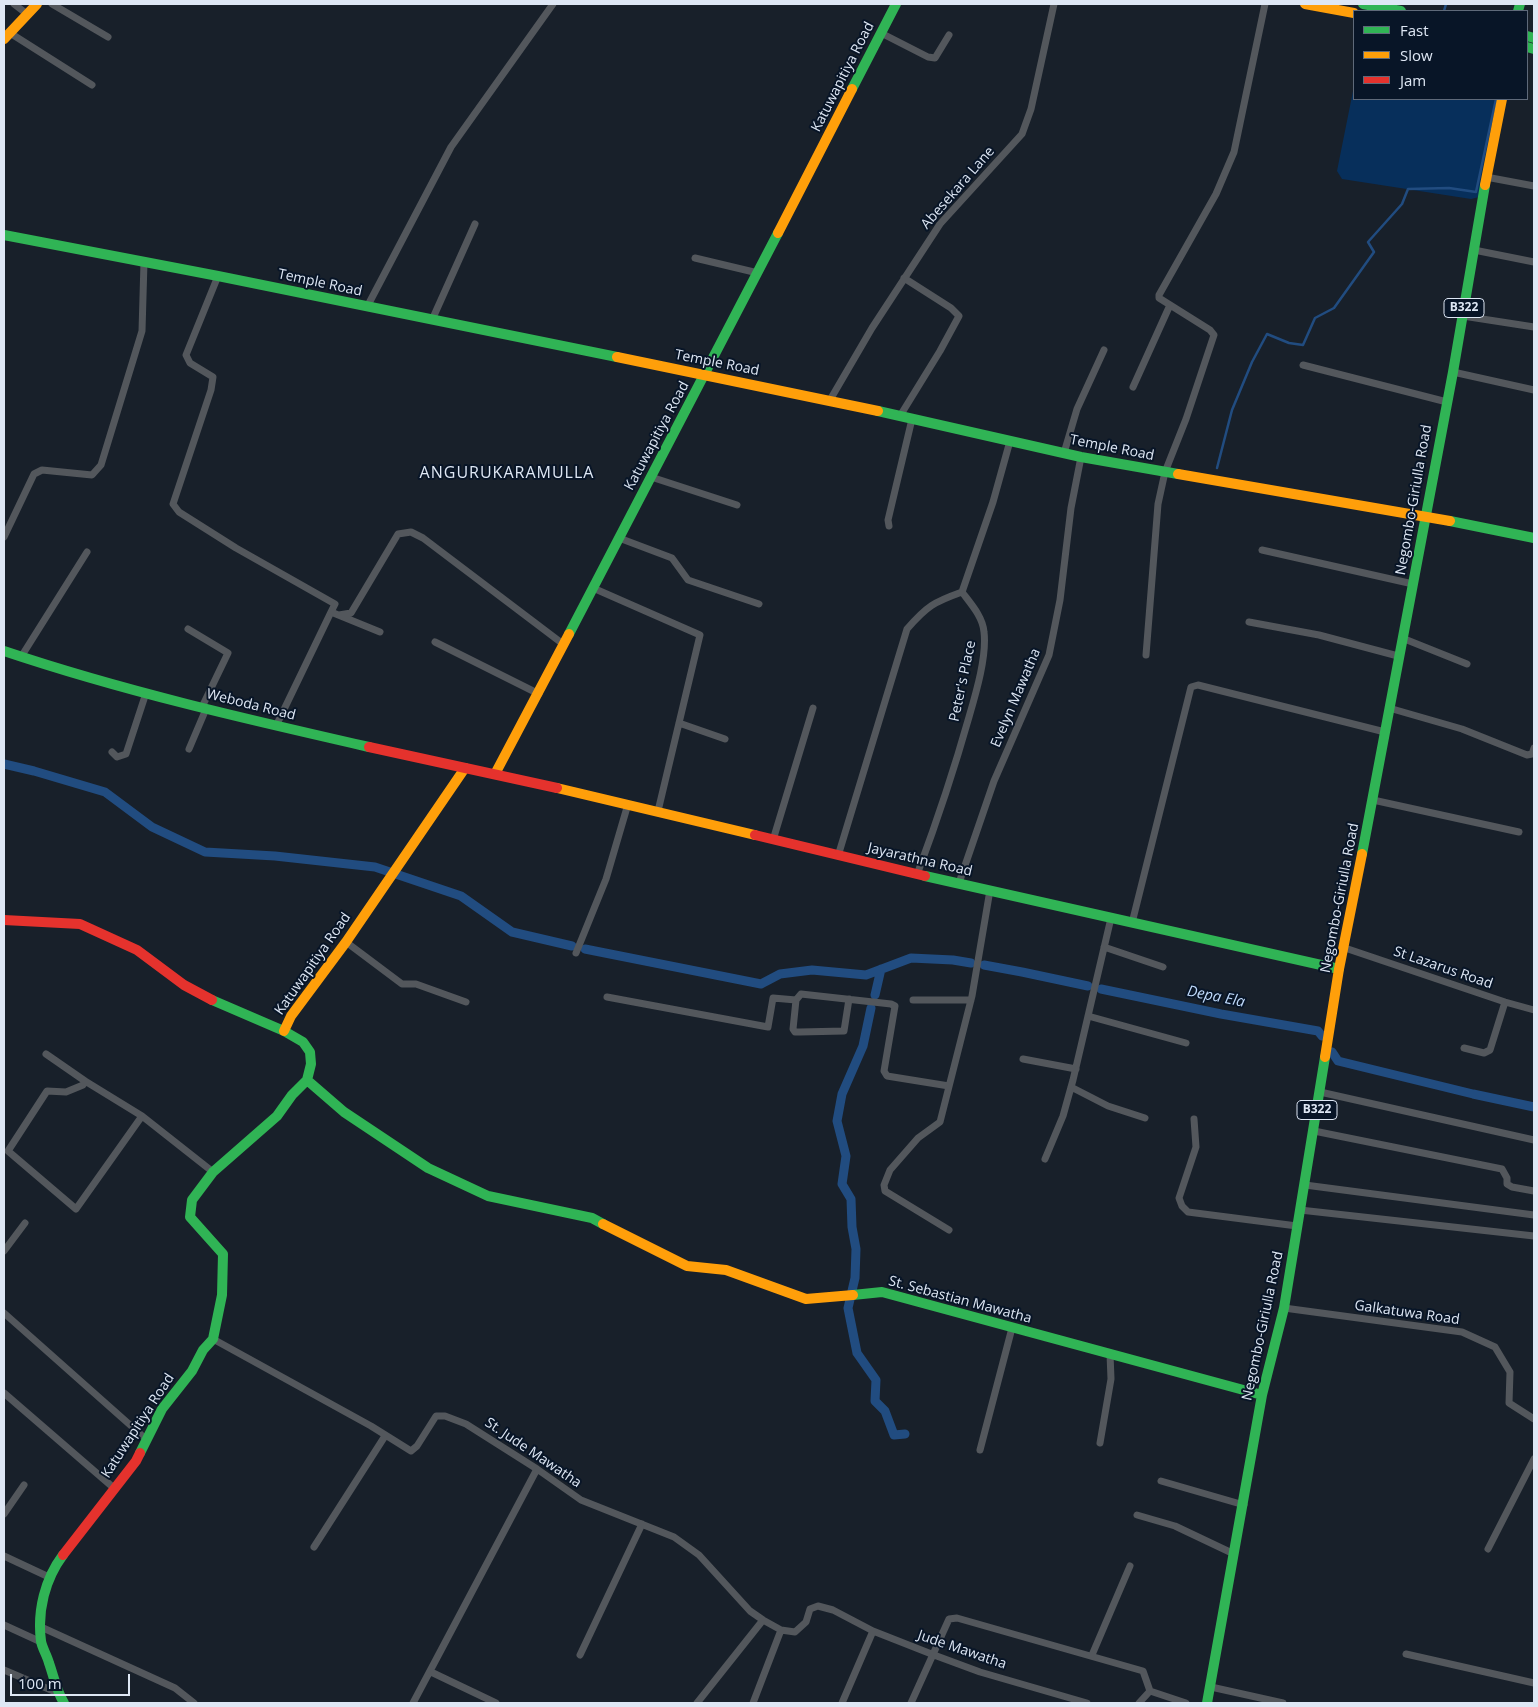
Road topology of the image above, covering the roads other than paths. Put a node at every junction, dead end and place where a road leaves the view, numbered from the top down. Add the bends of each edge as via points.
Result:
1 (14, 4) edge
2 (38, 4) edge
3 (52, 4) edge
4 (553, 4) edge
5 (896, 4) edge
6 (1054, 4) edge
7 (1265, 4) edge
8 (1310, 4) edge
9 (1363, 4) edge
10 (1396, 10) edge
11 (1353, 13) edge
12 (28, 14) junction
13 (881, 33) junction
14 (950, 35) dead end
15 (7, 36) edge
16 (108, 37) dead end
17 (92, 85) dead end
18 (1502, 100) edge
19 (1486, 177) junction
20 (1534, 186) edge
21 (475, 224) dead end
22 (4, 235) edge
23 (1474, 250) junction
24 (695, 258) dead end
25 (144, 262) junction
26 (1534, 262) edge
27 (758, 273) junction
28 (218, 276) junction
29 (904, 278) junction
30 (1170, 306) junction
31 (367, 307) junction
32 (1463, 316) junction
33 (432, 320) junction
34 (1534, 327) edge
35 (1104, 350) dead end
36 (1303, 365) dead end
37 (1453, 372) junction
38 (706, 374) junction
39 (1133, 387) dead end
40 (1534, 390) edge
41 (830, 400) junction
42 (1447, 402) junction
43 (900, 416) junction
44 (912, 419) junction
45 (1010, 441) junction
46 (1064, 453) junction
47 (1081, 457) junction
48 (1165, 472) junction
49 (651, 477) junction
50 (737, 505) dead end
51 (1424, 516) junction
52 (888, 526) dead end
53 (4, 537) edge
54 (619, 538) junction
55 (1534, 538) edge
56 (1262, 550) dead end
57 (87, 552) dead end
58 (1413, 584) junction
59 (593, 588) junction
60 (962, 592) junction
61 (759, 604) dead end
62 (331, 612) junction
63 (339, 615) junction
64 (1249, 622) dead end
65 (188, 629) dead end
66 (380, 632) dead end
67 (1402, 638) junction
68 (435, 642) dead end
69 (563, 644) junction
70 (4, 651) edge
71 (1146, 655) dead end
72 (21, 656) junction
73 (1398, 656) junction
74 (1467, 664) dead end
75 (146, 693) junction
76 (539, 694) junction
77 (204, 708) junction
78 (813, 708) dead end
79 (1389, 708) junction
80 (679, 723) junction
81 (276, 726) junction
82 (1385, 732) junction
83 (725, 739) dead end
84 (1534, 748) edge
85 (189, 749) dead end
86 (112, 752) dead end
87 (465, 768) junction
88 (495, 774) junction
89 (1373, 800) junction
90 (628, 804) junction
91 (658, 812) junction
92 (1519, 832) dead end
93 (773, 840) junction
94 (838, 856) junction
95 (918, 872) junction
96 (959, 883) junction
97 (990, 890) junction
98 (1111, 918) junction
99 (4, 920) edge
100 (1132, 923) junction
101 (346, 942) junction
102 (1104, 947) junction
103 (1345, 948) junction
104 (576, 952) dead end
105 (1163, 967) dead end
106 (1339, 969) junction
107 (607, 997) dead end
108 (849, 999) junction
109 (796, 1000) junction
110 (913, 1000) dead end
111 (971, 1000) junction
112 (466, 1002) dead end
113 (1505, 1002) junction
114 (1534, 1008) edge
115 (1088, 1016) junction
116 (284, 1031) junction
117 (1186, 1043) dead end
118 (1464, 1048) dead end
119 (46, 1054) dead end
120 (1023, 1059) dead end
121 (1076, 1069) junction
122 (307, 1080) junction
123 (85, 1081) junction
124 (949, 1086) junction
125 (1071, 1087) junction
126 (1320, 1092) junction
127 (142, 1116) junction
128 (1145, 1118) dead end
129 (1194, 1119) dead end
130 (1314, 1131) junction
131 (1534, 1140) edge
132 (1046, 1159) dead end
133 (213, 1172) junction
134 (1305, 1185) junction
135 (1534, 1191) edge
136 (1300, 1210) junction
137 (1534, 1215) edge
138 (25, 1223) dead end
139 (1297, 1226) junction
140 (949, 1230) dead end
141 (1534, 1236) edge
142 (4, 1251) edge
143 (1284, 1308) junction
144 (4, 1313) edge
145 (1012, 1328) junction
146 (213, 1339) junction
147 (1110, 1354) junction
148 (4, 1393) edge
149 (1262, 1395) junction
150 (1534, 1419) edge
151 (385, 1436) junction
152 (147, 1440) junction
153 (1100, 1443) dead end
154 (980, 1450) dead end
155 (1534, 1459) edge
156 (537, 1469) junction
157 (1161, 1481) dead end
158 (24, 1485) dead end
159 (115, 1489) junction
160 (1244, 1505) junction
161 (4, 1514) edge
162 (1137, 1515) dead end
163 (642, 1524) junction
164 (314, 1547) dead end
165 (1488, 1549) dead end
166 (1234, 1554) junction
167 (4, 1556) edge
168 (1130, 1566) dead end
169 (51, 1578) junction
170 (763, 1620) junction
171 (4, 1625) edge
172 (40, 1628) junction
173 (781, 1630) junction
174 (873, 1630) junction
175 (41, 1642) junction
176 (1406, 1654) dead end
177 (580, 1655) dead end
178 (934, 1655) junction
179 (1092, 1655) junction
180 (4, 1670) edge
181 (431, 1672) junction
182 (1534, 1683) edge
183 (1211, 1687) junction
184 (1150, 1691) junction
185 (58, 1693) junction
186 (1079, 1702) edge
187 (64, 1703) edge
188 (194, 1703) edge
189 (413, 1703) edge
190 (496, 1703) edge
191 (697, 1703) edge
192 (753, 1703) edge
193 (842, 1703) edge
194 (911, 1703) edge
195 (1087, 1703) edge
196 (1140, 1703) edge
197 (1186, 1703) edge
198 (1207, 1703) edge
199 (1283, 1703) edge

1 - 12 street
2 - 12 main road
3 - 16 street
4 - 31 street via 451,147
5 - 13 main road, Katuwapitiya Road
6 - 29 street, Abesekara Lane via 1031,109 1022,134 940,224
7 - 30 street via 1234,152 1216,194 1159,294 1159,298
8 - 11 main road
9 - 10 main road
12 - 15 main road
13 - 14 street via 935,58
13 - 27 main road, Katuwapitiya Road
15 - 17 street
18 - 19 main road, Negombo-Giriulla Road / B322
19 - 20 street
19 - 23 main road, Negombo-Giriulla Road / B322
21 - 33 street
22 - 25 main road, Temple Road
23 - 26 street
23 - 32 main road, Negombo-Giriulla Road / B322
24 - 27 street
25 - 28 main road, Temple Road
25 - 53 street via 142,331 101,465 92,475 42,470 34,474
27 - 38 main road, Katuwapitiya Road
28 - 31 main road, Temple Road
28 - 62 street via 186,355 190,363 213,378 173,504 179,512 236,548 335,604
29 - 41 street, Abesekara Lane
29 - 43 street via 952,308 959,316
30 - 39 street
30 - 48 street via 1214,335
31 - 33 main road, Temple Road
32 - 34 street
32 - 37 main road, Negombo-Giriulla Road / B322
33 - 38 main road, Temple Road
35 - 46 street via 1077,409
36 - 42 street
37 - 40 street
37 - 42 main road, Negombo-Giriulla Road / B322
38 - 41 main road, Temple Road
38 - 49 main road, Katuwapitiya Road
41 - 43 main road, Temple Road
42 - 51 main road, Negombo-Giriulla Road / B322
43 - 44 main road, Temple Road
44 - 45 main road, Temple Road
44 - 52 street
45 - 46 main road, Temple Road
45 - 60 street
46 - 47 main road, Temple Road
47 - 48 main road, Temple Road
47 - 96 street, Evelyn Mawatha via 1049,655 994,781
48 - 51 main road, Temple Road
48 - 71 street via 1158,504
49 - 50 street
49 - 54 main road, Katuwapitiya Road
51 - 55 main road, Temple Road
51 - 58 main road, Negombo-Giriulla Road / B322
54 - 59 main road, Katuwapitiya Road
54 - 61 street via 672,558 688,580
56 - 58 street
57 - 72 street
58 - 67 main road, Negombo-Giriulla Road / B322
59 - 69 main road, Katuwapitiya Road
59 - 80 street via 700,635
60 - 94 street via 939,600 922,612 907,629
60 - 95 street, Peter's Place via 977,610 985,644 976,692 952,779
62 - 63 street
62 - 81 street
63 - 66 street
63 - 69 street via 351,613 398,534 411,532
64 - 73 street via 1319,635
65 - 77 street via 228,653
67 - 73 main road, Negombo-Giriulla Road / B322
67 - 74 street
68 - 76 street
69 - 76 main road, Katuwapitiya Road
70 - 72 main road, Weboda Road
72 - 75 main road, Weboda Road
73 - 79 main road, Negombo-Giriulla Road / B322
75 - 77 main road, Weboda Road
75 - 86 street via 126,754 117,756
76 - 88 main road, Katuwapitiya Road
77 - 81 main road, Weboda Road
77 - 85 street
78 - 93 street
79 - 82 main road, Negombo-Giriulla Road / B322
79 - 84 street via 1462,729 1527,755 1532,754
80 - 83 street
80 - 91 street
81 - 87 main road, Weboda Road
82 - 89 main road, Negombo-Giriulla Road / B322
82 - 100 street via 1198,685 1190,687
87 - 88 main road, Weboda Road
87 - 101 main road, Katuwapitiya Road
88 - 90 main road, Jayarathna Road
89 - 92 street
89 - 103 main road, Negombo-Giriulla Road / B322
90 - 91 main road, Jayarathna Road
90 - 104 street via 606,879
91 - 93 main road, Jayarathna Road
93 - 94 main road, Jayarathna Road
94 - 95 main road, Jayarathna Road
95 - 96 main road, Jayarathna Road
96 - 97 main road, Jayarathna Road
97 - 98 main road, Jayarathna Road
97 - 111 street
98 - 100 main road, Jayarathna Road
98 - 102 street
99 - 116 main road via 80,924 137,950 184,985
100 - 106 main road, Jayarathna Road
101 - 112 street via 402,984 416,984
101 - 116 main road, Katuwapitiya Road via 291,1016
102 - 105 street
102 - 115 street
103 - 106 main road, Negombo-Giriulla Road / B322
103 - 113 street, St Lazarus Road
106 - 126 main road, Negombo-Giriulla Road / B322
107 - 109 street via 768,1027 774,998
108 - 109 street via 801,994
108 - 109 street via 844,1031 800,1032 793,1029
108 - 124 street via 895,1006 884,1071 887,1076
110 - 111 street
111 - 124 street
113 - 114 street, St Lazarus Road
113 - 118 street via 1490,1050 1484,1053
115 - 117 street
115 - 121 street
116 - 122 main road, Katuwapitiya Road via 303,1042 310,1052
119 - 123 street
120 - 121 street
121 - 125 street
122 - 133 main road, Katuwapitiya Road via 277,1116
122 - 145 main road, St. Sebastian Mawatha via 344,1112 428,1168 488,1196 592,1218 687,1266 726,1270 806,1299 882,1292
123 - 127 street
123 - 127 street via 66,1092 47,1091 8,1151 76,1209
124 - 140 street via 940,1122 918,1138 890,1170 884,1185 885,1191
125 - 128 street via 1108,1106
125 - 132 street
126 - 130 main road, Negombo-Giriulla Road / B322
126 - 131 street
127 - 133 street
129 - 139 street via 1196,1147 1179,1198 1182,1206 1188,1212
130 - 134 main road, Negombo-Giriulla Road / B322
130 - 135 street via 1502,1169 1507,1184
133 - 146 main road, Katuwapitiya Road via 190,1208 190,1217 223,1254 222,1295
134 - 136 main road, Negombo-Giriulla Road / B322
134 - 137 street
136 - 139 main road, Negombo-Giriulla Road / B322
136 - 141 street
138 - 142 street
139 - 143 main road, Negombo-Giriulla Road / B322
143 - 149 main road, Negombo-Giriulla Road / B322
143 - 150 street, Galkatuwa Road via 1462,1332 1495,1347 1510,1372 1509,1403
144 - 152 street
145 - 147 main road, St. Sebastian Mawatha
145 - 154 street
146 - 151 street, St. Jude Mawatha
146 - 152 main road, Katuwapitiya Road via 162,1409
147 - 149 main road, St. Sebastian Mawatha
147 - 153 street via 1111,1379
148 - 159 street
149 - 160 main road, Negombo-Giriulla Road / B322
151 - 156 street, St. Jude Mawatha via 411,1451 436,1416 445,1416 466,1424
151 - 164 street
152 - 159 main road, Katuwapitiya Road
155 - 165 street
156 - 163 street, St. Jude Mawatha via 581,1500
156 - 181 street
157 - 160 street
158 - 161 street
159 - 169 main road, Katuwapitiya Road via 56,1565
160 - 166 main road, Negombo-Giriulla Road / B322
162 - 166 street via 1174,1526
163 - 170 street, St. Jude Mawatha via 674,1538 699,1555 750,1611
163 - 177 street
166 - 183 main road, Negombo-Giriulla Road / B322
167 - 169 street
168 - 179 street
169 - 172 main road, Katuwapitiya Road via 40,1607
170 - 173 street, St. Jude Mawatha
170 - 191 street
171 - 175 street
172 - 175 main road, Katuwapitiya Road
172 - 188 street via 176,1688
173 - 174 street, Jude Mawatha via 795,1632 806,1622 810,1610 818,1606
173 - 192 street
174 - 178 street, Jude Mawatha
174 - 193 street
175 - 185 main road, Katuwapitiya Road
176 - 182 street
178 - 179 street via 949,1619 957,1618
178 - 186 street, Jude Mawatha
178 - 194 street
179 - 184 street via 1143,1671
180 - 185 street
181 - 189 street
181 - 190 street
183 - 198 main road, Negombo-Giriulla Road / B322
183 - 199 street
184 - 196 street
184 - 197 street
185 - 187 main road, Katuwapitiya Road
186 - 195 street, Jude Mawatha

